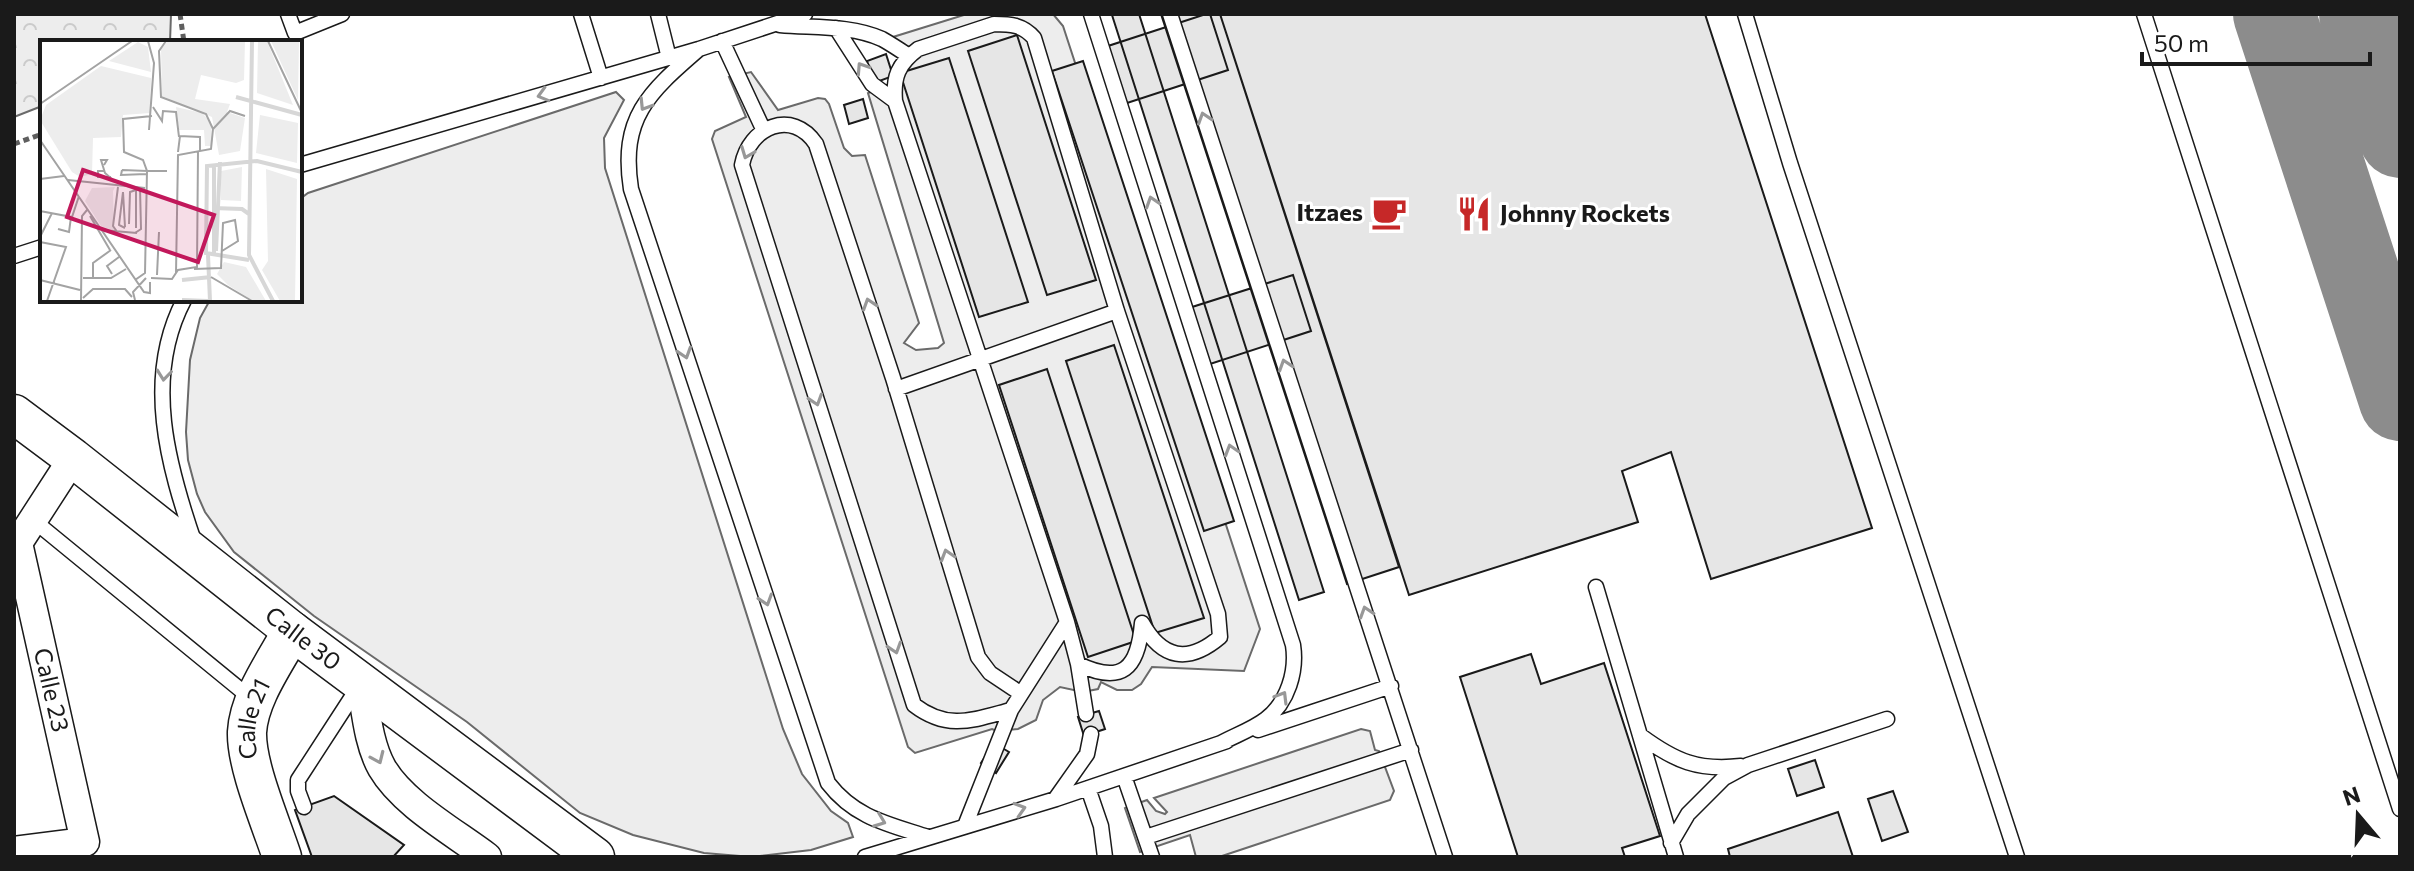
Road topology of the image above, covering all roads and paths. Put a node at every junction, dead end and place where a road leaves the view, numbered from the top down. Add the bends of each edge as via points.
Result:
1 (180, 14) edge
2 (288, 14) edge
3 (342, 14) edge
4 (581, 14) edge
5 (658, 14) edge
6 (805, 14) edge
7 (1091, 14) edge
8 (1170, 14) edge
9 (1745, 14) edge
10 (2144, 14) edge
11 (773, 25) junction
12 (836, 28) junction
13 (184, 40) edge
14 (722, 41) junction
15 (699, 49) junction
16 (909, 56) junction
17 (669, 58) junction
18 (601, 78) junction
19 (895, 101) junction
20 (764, 131) junction
21 (40, 135) edge
22 (14, 144) edge
23 (302, 164) edge
24 (40, 248) edge
25 (14, 256) edge
26 (183, 302) edge
27 (1117, 311) junction
28 (980, 361) junction
29 (896, 388) junction
30 (14, 414) edge
31 (73, 458) junction
32 (22, 534) edge
33 (201, 558) junction
34 (1596, 587) dead end
35 (1067, 622) junction
36 (292, 631) junction
37 (1078, 664) junction
38 (361, 683) junction
39 (1391, 686) junction
40 (1020, 693) junction
41 (255, 702) junction
42 (1011, 710) junction
43 (1086, 714) dead end
44 (1887, 719) dead end
45 (1091, 734) dead end
46 (1641, 736) junction
47 (1221, 743) junction
48 (1411, 750) junction
49 (1748, 765) junction
50 (1124, 776) junction
51 (1088, 788) junction
52 (1056, 799) junction
53 (304, 807) dead end
54 (2400, 809) edge
55 (965, 826) junction
56 (928, 837) junction
57 (1146, 837) junction
58 (75, 848) edge
59 (1673, 850) edge
60 (14, 851) edge
61 (282, 857) edge
62 (487, 857) edge
63 (595, 857) edge
64 (865, 857) edge
65 (1105, 857) edge
66 (1152, 857) edge
67 (1445, 857) edge
68 (2017, 857) edge

1 - 13 path
2 - 3 lane via 295,33
4 - 18 lane
5 - 17 lane
6 - 11 lane
47 -> 7 lane via 1267,719 1279,705 1293,674 1293,645
39 -> 8 lane
9 - 68 lane
10 - 54 lane
11 - 12 lane
11 - 14 lane
12 - 16 lane via 881,39
19 -> 12 lane via 872,84
14 - 15 lane
14 - 20 lane
15 - 17 lane
15 -> 56 lane via 669,75 640,113 627,152 631,189 828,783 857,811
16 - 19 lane via 893,82
16 - 27 lane via 994,24 1027,29
17 - 18 lane
18 -> 23 lane
19 - 28 lane
29 -> 20 lane via 816,144 807,130 795,125
20 -> 42 lane via 745,149 742,165 914,705 931,718 953,722
21 - 22 path
24 - 25 lane
26 -> 33 lane via 166,356 163,403 174,479
27 - 28 lane
27 - 37 lane via 1218,614 1220,637 1208,647 1181,654 1162,650 1142,623 1137,653 1124,670 1095,673
28 - 29 lane
28 - 35 lane
40 -> 29 lane via 990,673 978,657
30 - 31 street, Calle 30
31 - 32 street
31 - 33 street, Calle 30
32 - 41 lane
32 - 58 street, Calle 23
33 - 36 street, Calle 30
34 - 46 lane
35 - 37 lane
35 - 40 lane
36 - 38 street, Calle 30
36 - 41 street, Calle 21
37 - 43 lane
38 - 53 lane via 298,780
38 -> 62 street via 381,767 400,793
38 - 63 street, Calle 30
39 - 47 lane
39 - 48 lane
40 - 42 lane
41 - 61 street, Calle 21 via 248,749
42 - 55 lane
44 - 49 lane
45 - 52 lane via 1087,754
46 - 49 lane via 1669,756 1696,765
46 - 59 lane
47 - 50 lane
48 - 57 lane
48 - 67 lane
49 - 59 lane via 1706,793 1688,814
50 - 51 lane
50 - 57 lane
51 - 52 lane
51 - 65 lane
55 -> 52 lane
55 - 56 lane
56 - 64 lane
57 - 66 lane
58 - 60 street

